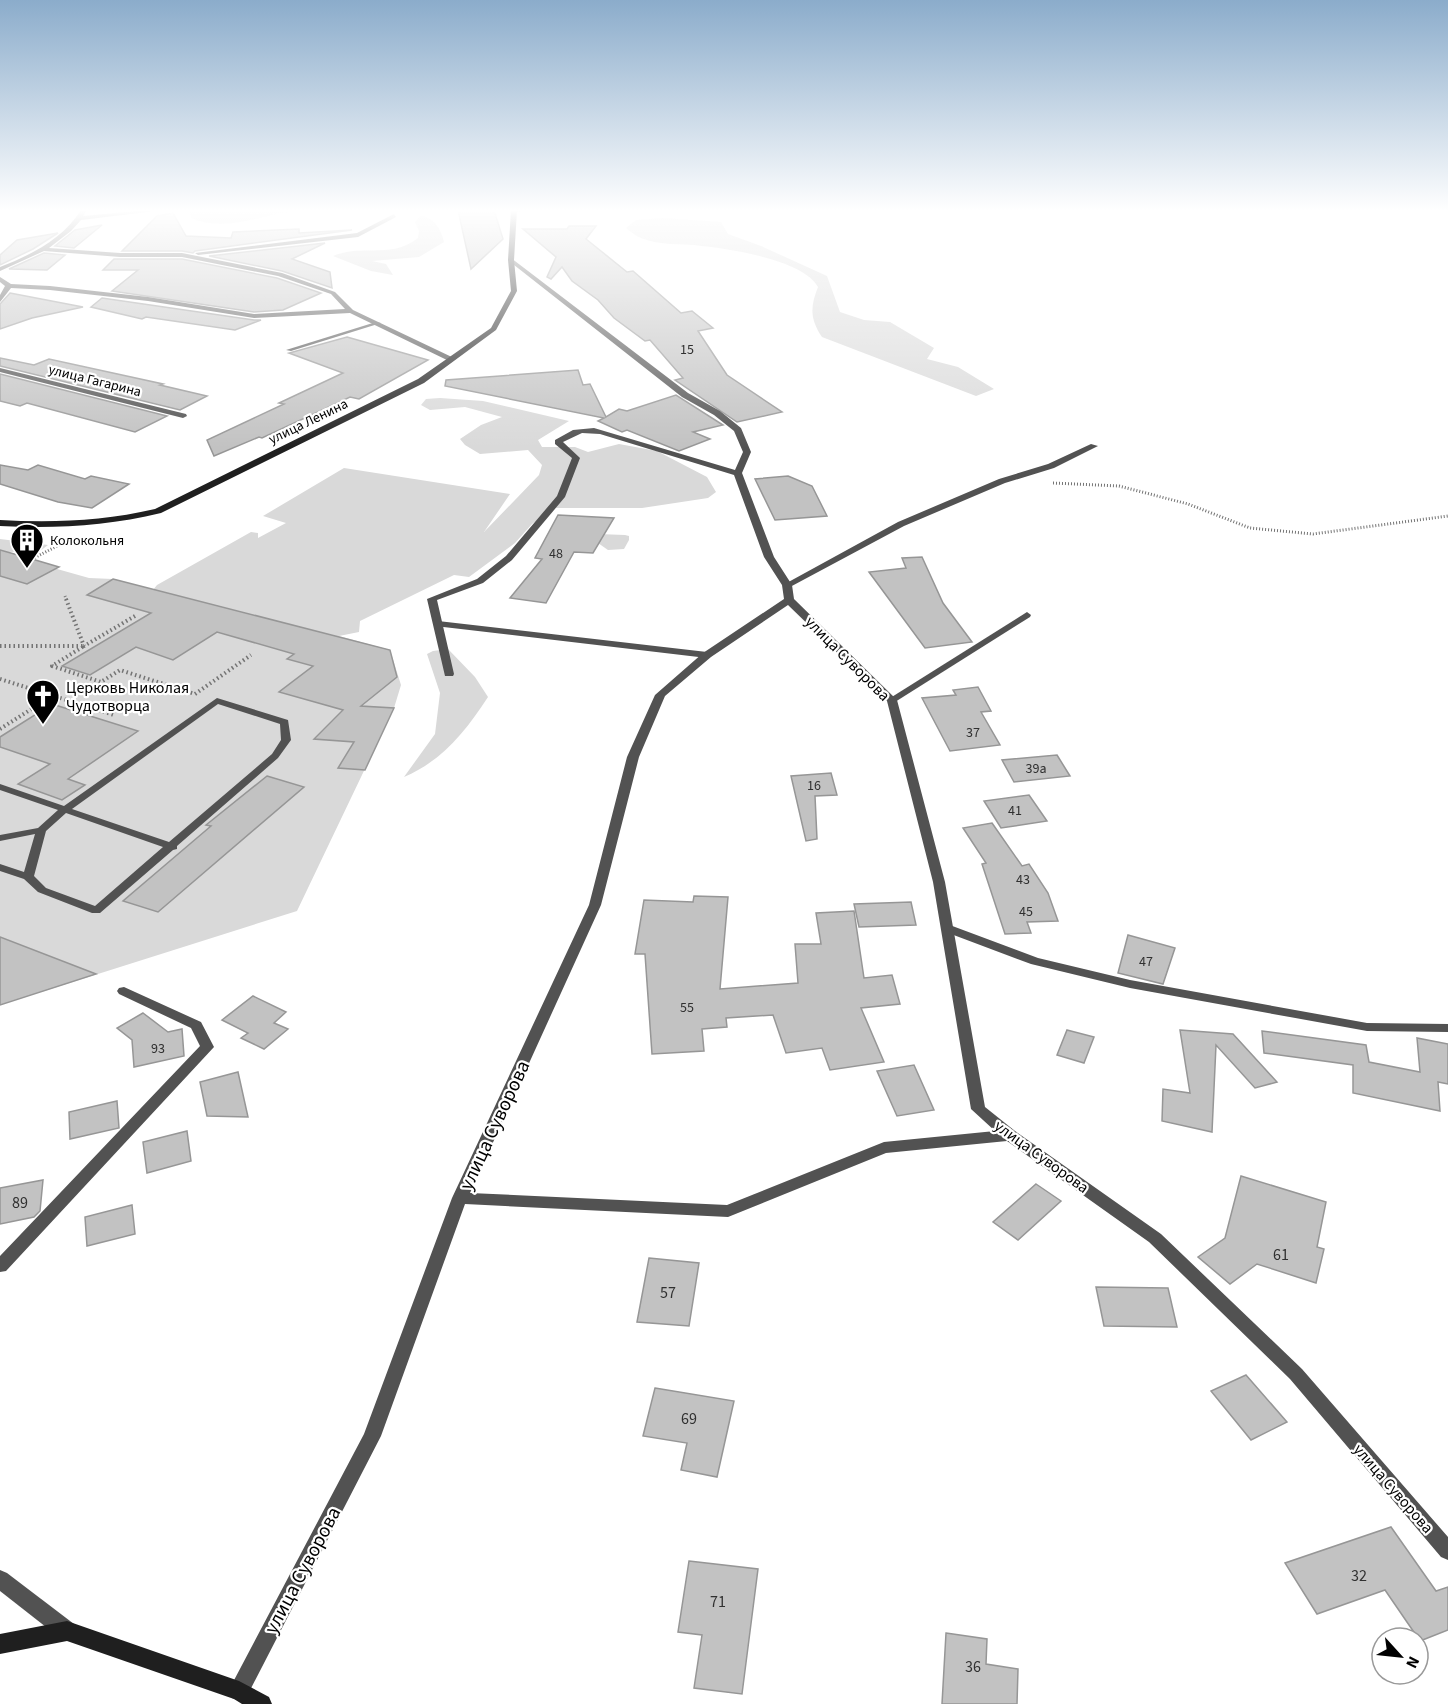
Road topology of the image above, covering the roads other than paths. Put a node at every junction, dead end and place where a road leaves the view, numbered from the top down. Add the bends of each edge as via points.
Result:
1 (64, 290) edge
2 (323, 290) edge
3 (514, 290) edge
4 (550, 290) edge
5 (351, 311) junction
6 (378, 322) junction
7 (289, 350) dead end
8 (452, 359) junction
9 (0, 370) edge
10 (183, 416) dead end
11 (1094, 446) dead end
12 (738, 473) junction
13 (0, 523) edge
14 (787, 585) junction
15 (789, 600) junction
16 (1027, 615) dead end
17 (438, 624) junction
18 (707, 655) junction
19 (450, 674) dead end
20 (892, 700) junction
21 (0, 788) edge
22 (64, 810) junction
23 (41, 830) junction
24 (0, 838) edge
25 (173, 847) junction
26 (0, 867) edge
27 (28, 877) junction
28 (947, 928) junction
29 (124, 991) dead end
30 (1448, 1028) edge
31 (1010, 1135) junction
32 (460, 1198) junction
33 (0, 1266) edge
34 (1448, 1551) edge
35 (0, 1579) edge
36 (67, 1631) junction
37 (0, 1644) edge
38 (239, 1691) junction
39 (261, 1704) edge

1 - 5 street via 254,316
2 - 5 street via 333,293
3 - 8 main road, улица Ленина via 494,329
4 - 12 street via 685,395 717,412 738,430 747,452
5 - 6 street
6 - 7 lane
6 - 8 street
8 - 13 main road, улица Ленина via 421,381 158,511 116,522 81,525
9 - 10 street, улица Гагарина
11 - 14 lane via 901,524
12 - 14 street via 769,557
12 - 17 street via 587,428 572,432 558,442 576,458 561,496 508,558 480,581 432,599
14 - 15 street
15 - 18 street, улица Суворова
15 - 20 street, улица Суворова
16 - 20 lane
17 - 18 lane
17 - 19 street
18 - 32 street, улица Суворова via 660,695 633,757 595,905
20 - 28 street, улица Суворова via 939,882
21 - 22 lane
22 - 23 lane
22 - 25 lane
22 - 25 lane via 217,701 285,722 286,740 275,756
23 - 24 lane
23 - 27 lane
25 - 27 lane via 96,911 42,890
26 - 27 lane
28 - 30 lane via 1035,961 1130,984 1367,1027
28 - 31 street, улица Суворова via 978,1109
29 - 33 street via 195,1025 207,1047
31 - 32 street via 884,1148 728,1211
31 - 34 street, улица Суворова via 1155,1238 1296,1374
32 - 38 street, улица Суворова via 372,1436
35 - 36 street
36 - 37 main road
36 - 38 main road
38 - 39 main road

